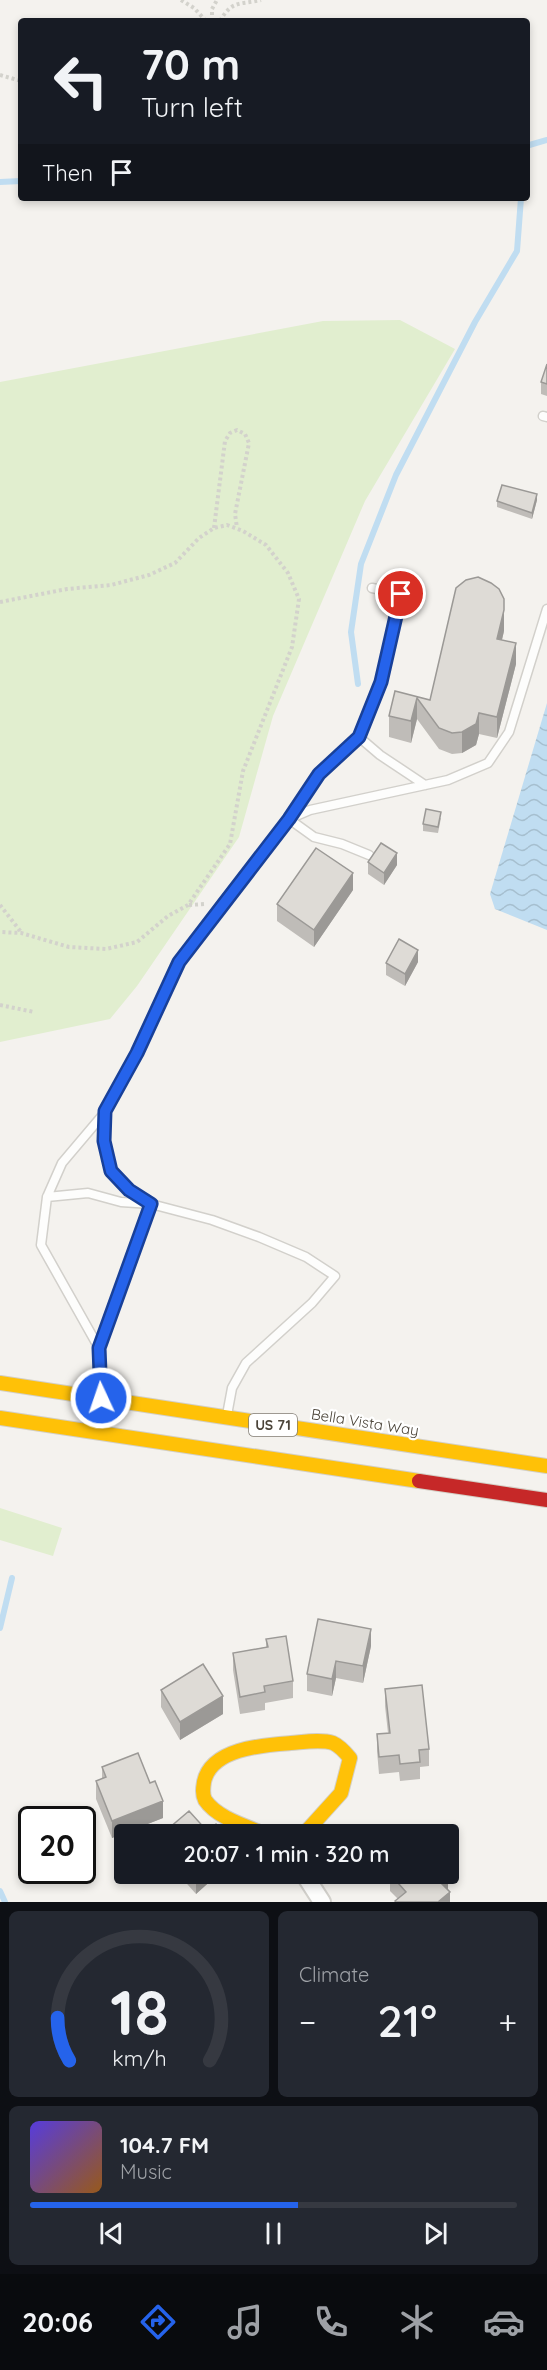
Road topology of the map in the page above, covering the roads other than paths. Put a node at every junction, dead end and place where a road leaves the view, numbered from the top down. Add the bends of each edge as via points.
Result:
1 (372, 588) dead end
2 (547, 609) edge
3 (359, 737) junction
4 (425, 785) junction
5 (289, 819) junction
6 (369, 855) dead end
7 (105, 1111) junction
8 (47, 1197) junction
9 (151, 1204) junction
10 (99, 1348) junction
11 (0, 1383) edge
12 (101, 1398) junction
13 (0, 1418) edge
14 (226, 1418) junction
15 (547, 1466) edge
16 (547, 1500) edge
17 (245, 1824) edge
18 (313, 1824) edge
19 (310, 1884) edge
20 (322, 1902) edge

1 - 3 lane via 401,594 381,682
2 - 4 lane via 508,732 488,763
3 - 4 lane
3 - 5 lane via 319,774
4 - 5 lane via 310,810
5 - 6 lane via 314,837
5 - 7 lane via 179,962
7 - 8 lane via 62,1163
7 - 9 lane via 104,1141 111,1171 129,1190
8 - 9 lane via 88,1193 121,1202
8 - 10 lane via 41,1245
9 - 10 lane
9 - 14 lane via 259,1237 306,1257 335,1276 312,1303 246,1363 232,1388
10 - 12 lane
11 - 12 main road, Bella Vista Way / US 71
12 - 14 main road, Bella Vista Way / US 71
13 - 16 main road, US 71
14 - 15 main road, Bella Vista Way / US 71
17 - 18 main road via 215,1809 204,1798 202,1778 209,1767 251,1748 286,1742 332,1743 350,1758 341,1793
19 - 20 street

